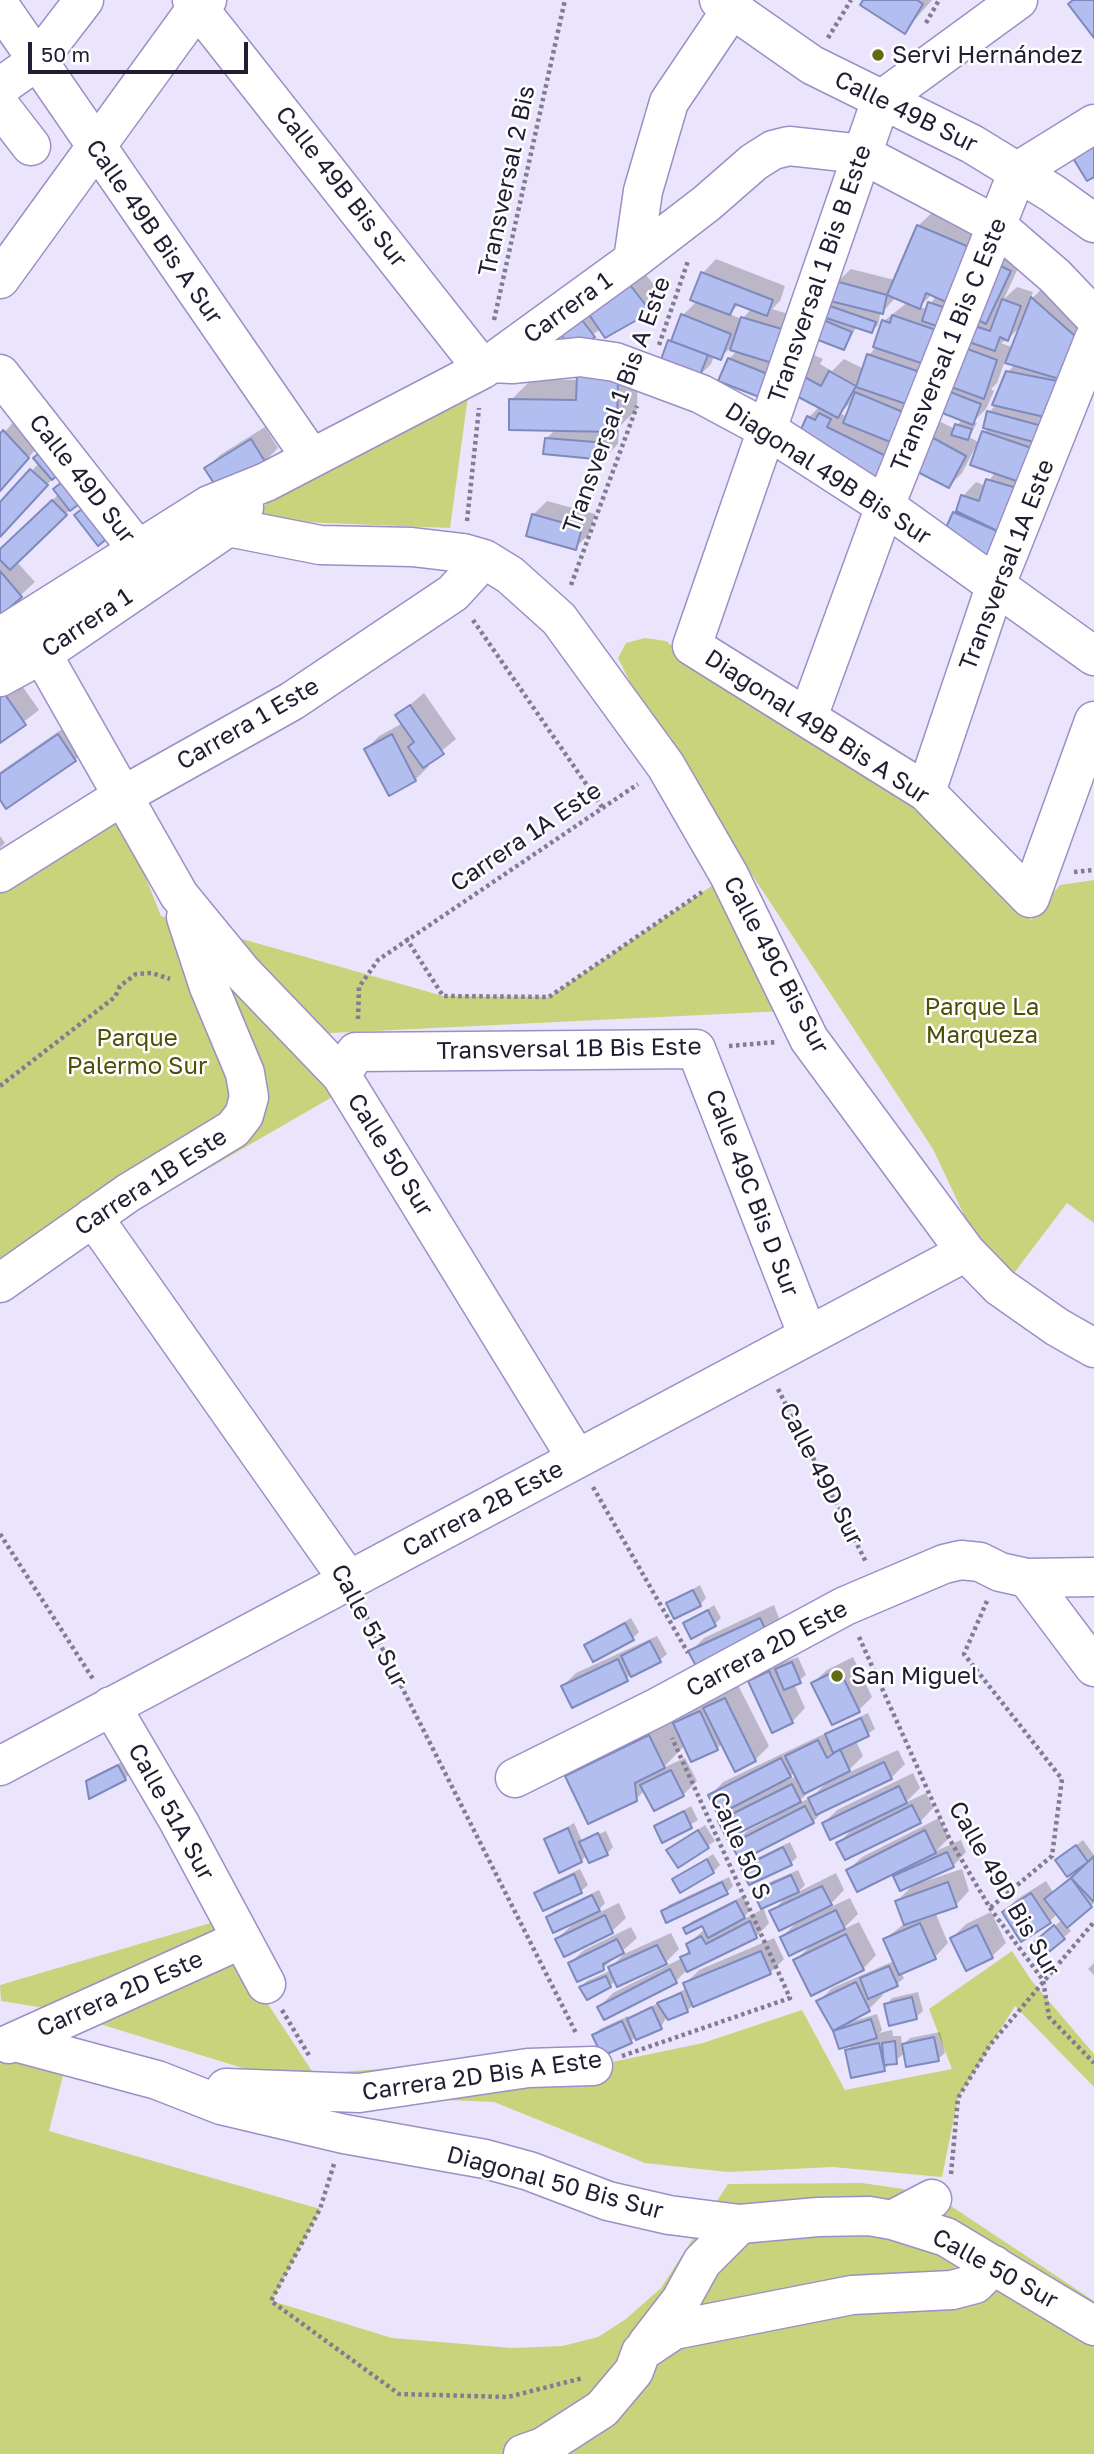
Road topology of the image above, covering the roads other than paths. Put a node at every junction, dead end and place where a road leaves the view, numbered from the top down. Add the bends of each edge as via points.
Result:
1 (84, 0) edge
2 (199, 2) edge
3 (1012, 2) edge
4 (725, 5) edge
5 (0, 6) edge
6 (37, 61) junction
7 (0, 87) edge
8 (881, 100) junction
9 (0, 106) edge
10 (1094, 124) edge
11 (31, 146) dead end
12 (97, 150) junction
13 (862, 155) junction
14 (1018, 170) junction
15 (1094, 223) edge
16 (996, 225) junction
17 (633, 260) junction
18 (0, 279) edge
19 (1094, 317) edge
20 (1094, 339) edge
21 (488, 366) junction
22 (0, 374) edge
23 (766, 429) junction
24 (310, 456) junction
25 (885, 506) junction
26 (218, 516) junction
27 (138, 550) junction
28 (473, 556) junction
29 (995, 587) junction
30 (0, 637) edge
31 (692, 646) joint
32 (42, 654) junction
33 (1094, 656) edge
34 (0, 677) edge
35 (808, 717) junction
36 (1094, 721) edge
37 (926, 792) junction
38 (124, 795) junction
39 (0, 873) edge
40 (179, 895) junction
41 (696, 1049) joint
42 (349, 1064) junction
43 (93, 1217) junction
44 (966, 1252) junction
45 (0, 1283) edge
46 (808, 1336) junction
47 (1094, 1348) edge
48 (577, 1459) junction
49 (1014, 1575) junction
50 (1094, 1577) edge
51 (349, 1581) junction
52 (1094, 1667) edge
53 (111, 1706) junction
54 (0, 1766) edge
55 (515, 1778) dead end
56 (240, 1940) junction
57 (266, 1984) road end
58 (7, 2044) edge
59 (593, 2066) road end
60 (176, 2086) junction
61 (932, 2199) road end
62 (892, 2220) junction
63 (740, 2224) junction
64 (994, 2265) junction
65 (1094, 2326) edge
66 (641, 2352) junction
67 (523, 2454) edge

1 - 6 street
2 - 12 street
2 - 21 street, Calle 49B Bis Sur
3 - 8 street
4 - 8 street, Calle 49B Sur via 812,65
4 - 17 street via 670,103 643,191
5 - 6 street, Calle 49B Bis A Sur
6 - 7 street
6 - 12 street, Calle 49B Bis A Sur
8 - 13 street, Transversal 1 Bis B Este
8 - 14 street, Calle 49B Sur
9 - 11 street
10 - 14 street
12 - 18 street
12 - 24 street, Calle 49B Bis A Sur
13 - 16 street
13 - 17 street, Carrera 1 via 789,146 773,150
13 - 23 street, Transversal 1 Bis B Este
14 - 15 street, Calle 49B Sur
14 - 16 street, Transversal 1 Bis C Este
16 - 19 street via 1055,275
16 - 25 street, Transversal 1 Bis C Este
17 - 21 street, Carrera 1
20 - 29 street, Transversal 1A Este
21 - 23 street, Diagonal 49B Bis Sur via 580,357 615,362 701,394
21 - 24 street, Carrera 1
22 - 27 street, Calle 49D Sur
23 - 25 street, Diagonal 49B Bis Sur
23 - 31 street, Transversal 1 Bis B Este
24 - 26 street, Carrera 1
25 - 29 street, Diagonal 49B Bis Sur
25 - 35 street, Transversal 1 Bis C Este
26 - 27 street, Carrera 1
26 - 28 street via 320,545 412,547
26 - 32 street, Carrera 1
27 - 30 street, Carrera 1
28 - 38 street, Carrera 1 Este via 453,593 292,701
28 - 44 street, Calle 49C Bis Sur via 510,575 559,619 666,766 729,875 809,1039
29 - 33 street, Diagonal 49B Bis Sur
29 - 37 street, Transversal 1A Este
31 - 35 street, Diagonal 49B Bis A Sur
32 - 34 street, Carrera 1
32 - 38 street, Calle 50 Sur
35 - 37 street, Diagonal 49B Bis A Sur
36 - 37 street, Diagonal 49B Bis A Sur via 1030,898
38 - 39 street, Carrera 1 Este
38 - 40 street, Calle 50 Sur
40 - 42 street, Calle 50 Sur via 243,973
40 - 43 street, Carrera 1B Este via 209,987 245,1073 248,1097 244,1115 233,1129
41 - 42 street, Transversal 1B Bis Este
41 - 46 street, Calle 49C Bis D Sur
42 - 48 street, Calle 50 Sur
43 - 45 street, Carrera 1B Este
43 - 51 street, Calle 51 Sur
44 - 46 street, Carrera 2B Este
44 - 47 street, Calle 49C Bis Sur via 1000,1287
46 - 48 street, Carrera 2B Este
48 - 51 street, Carrera 2B Este
49 - 50 street
49 - 52 street
49 - 55 street, Carrera 2D Este via 961,1560 880,1589
51 - 53 street, Carrera 2B Este
53 - 54 street, Carrera 2B Este
53 - 56 street, Calle 51A Sur via 179,1822
56 - 57 street, Calle 51A Sur
56 - 58 street, Carrera 2D Este
58 - 60 street via 96,2062
59 - 60 street, Carrera 2D Bis A Este via 527,2068 332,2095
60 - 63 street, Diagonal 50 Bis Sur via 221,2105 496,2162 634,2208
61 - 62 street
62 - 63 street, Diagonal 50 Bis Sur via 818,2217
62 - 64 street, Calle 50 Sur via 947,2236
63 - 66 street via 702,2262 681,2300
64 - 65 street, Calle 50 Sur
64 - 66 street via 975,2284 952,2291 852,2295 674,2330
66 - 67 street via 634,2371 602,2409 543,2447

